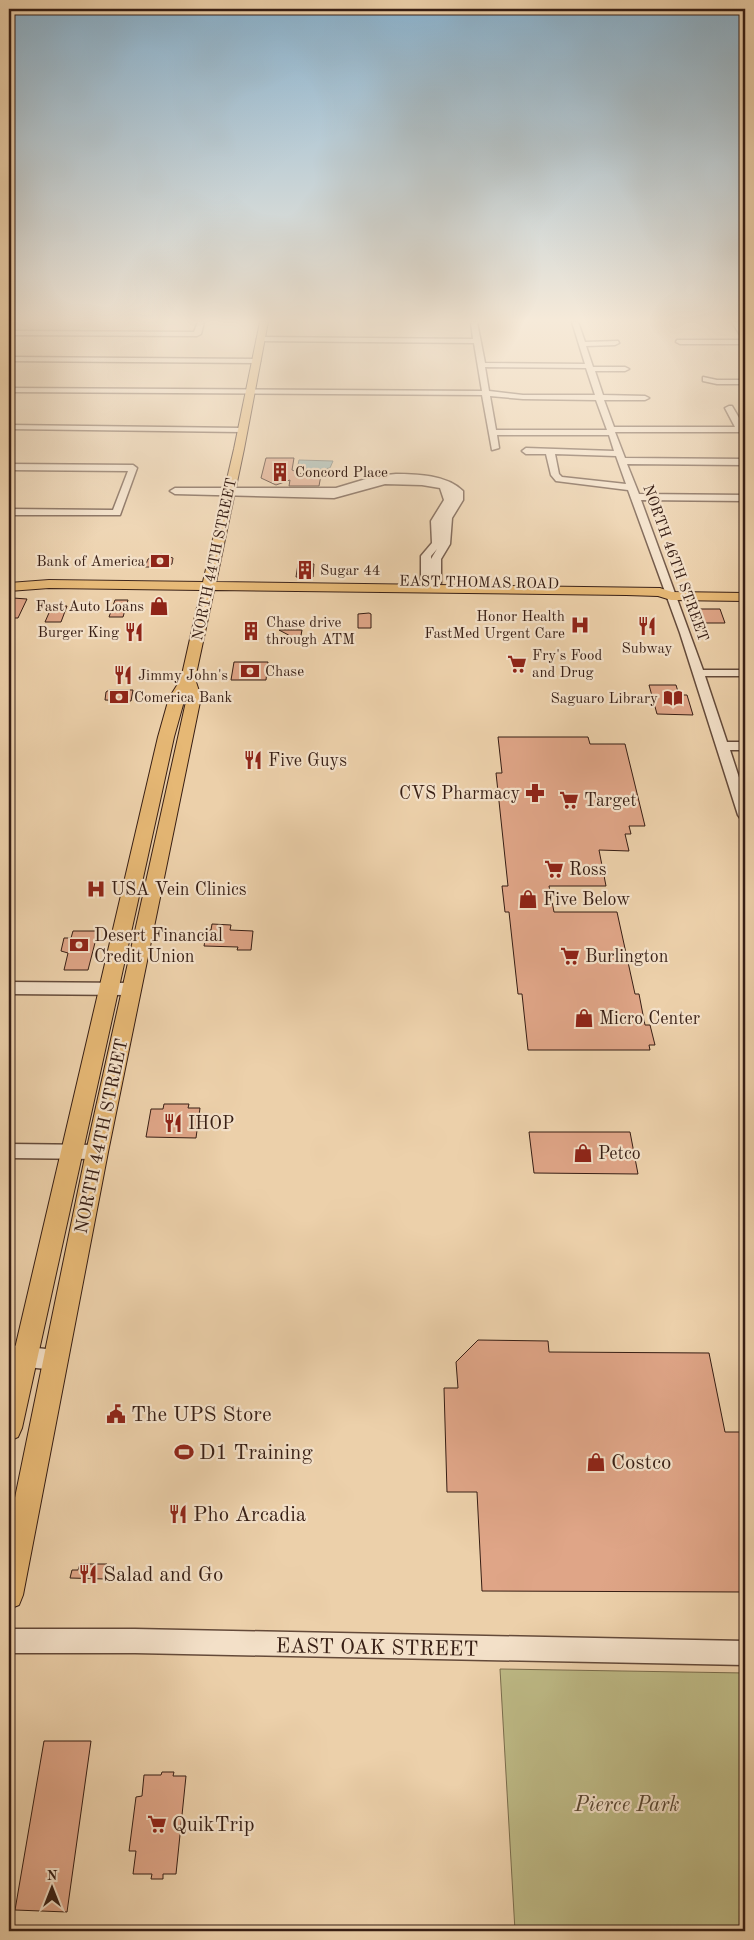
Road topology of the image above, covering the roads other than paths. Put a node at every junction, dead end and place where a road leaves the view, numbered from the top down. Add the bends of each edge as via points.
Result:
1 (246, 413) edge
2 (489, 413) edge
3 (605, 413) edge
4 (732, 413) edge
5 (9, 428) edge
6 (242, 430) junction
7 (743, 430) edge
8 (611, 431) junction
9 (492, 432) junction
10 (495, 448) dead end
11 (526, 452) dead end
12 (550, 452) junction
13 (621, 457) junction
14 (745, 462) edge
15 (9, 467) edge
16 (175, 490) dead end
17 (229, 491) junction
18 (633, 492) junction
19 (745, 498) edge
20 (9, 512) edge
21 (13, 587) edge
22 (331, 588) joint
23 (207, 590) junction
24 (517, 590) joint
25 (429, 594) junction
26 (671, 596) junction
27 (745, 597) edge
28 (745, 673) edge
29 (698, 674) junction
30 (188, 678) junction
31 (722, 746) junction
32 (745, 746) edge
33 (745, 815) edge
34 (126, 910) junction
35 (148, 911) junction
36 (9, 988) edge
37 (108, 989) junction
38 (131, 989) junction
39 (9, 1151) edge
40 (70, 1152) junction
41 (97, 1152) junction
42 (17, 1356) edge
43 (55, 1360) junction
44 (9, 1428) edge
45 (9, 1595) edge
46 (9, 1641) edge
47 (745, 1653) edge

1 - 6 main road, NORTH 44TH STREET
2 - 9 street
3 - 8 street, NORTH 46TH STREET
4 - 7 street
5 - 6 street
6 - 17 main road, NORTH 44TH STREET
7 - 8 street
8 - 9 street
8 - 13 street, NORTH 46TH STREET
9 - 10 street
11 - 12 street
12 - 13 street
12 - 18 street via 555,475 559,479
13 - 14 street
13 - 18 street, NORTH 46TH STREET
15 - 20 street via 134,468 117,513
16 - 17 street
17 - 23 main road, NORTH 44TH STREET
17 - 25 street via 340,494 380,482 443,486 448,491 449,500 436,521 437,543 426,556
18 - 19 street
18 - 26 street, NORTH 46TH STREET
21 - 23 main road, EAST THOMAS ROAD via 53,592
22 - 23 main road, EAST THOMAS ROAD
22 - 25 main road
23 - 25 main road, EAST THOMAS ROAD
23 - 30 main road, NORTH 44TH STREET
24 - 25 main road via 492,594
24 - 26 main road, EAST THOMAS ROAD via 660,592
25 - 26 main road, EAST THOMAS ROAD via 654,600
26 - 27 main road, EAST THOMAS ROAD
26 - 29 street, NORTH 46TH STREET
28 - 29 street
29 - 31 street, NORTH 46TH STREET
30 - 34 main road, NORTH 44TH STREET via 176,698
30 - 35 main road, NORTH 44TH STREET via 194,697
31 - 32 street
31 - 33 street, NORTH 46TH STREET
34 - 35 street
34 - 37 main road, NORTH 44TH STREET
35 - 38 main road, NORTH 44TH STREET
36 - 37 street
37 - 38 street
37 - 40 main road, NORTH 44TH STREET
38 - 41 main road, NORTH 44TH STREET
39 - 40 street
40 - 41 street
40 - 42 main road, NORTH 44TH STREET
41 - 43 main road, NORTH 44TH STREET
42 - 43 street
42 - 44 main road, NORTH 44TH STREET
43 - 45 main road, NORTH 44TH STREET
46 - 47 street, EAST OAK STREET

